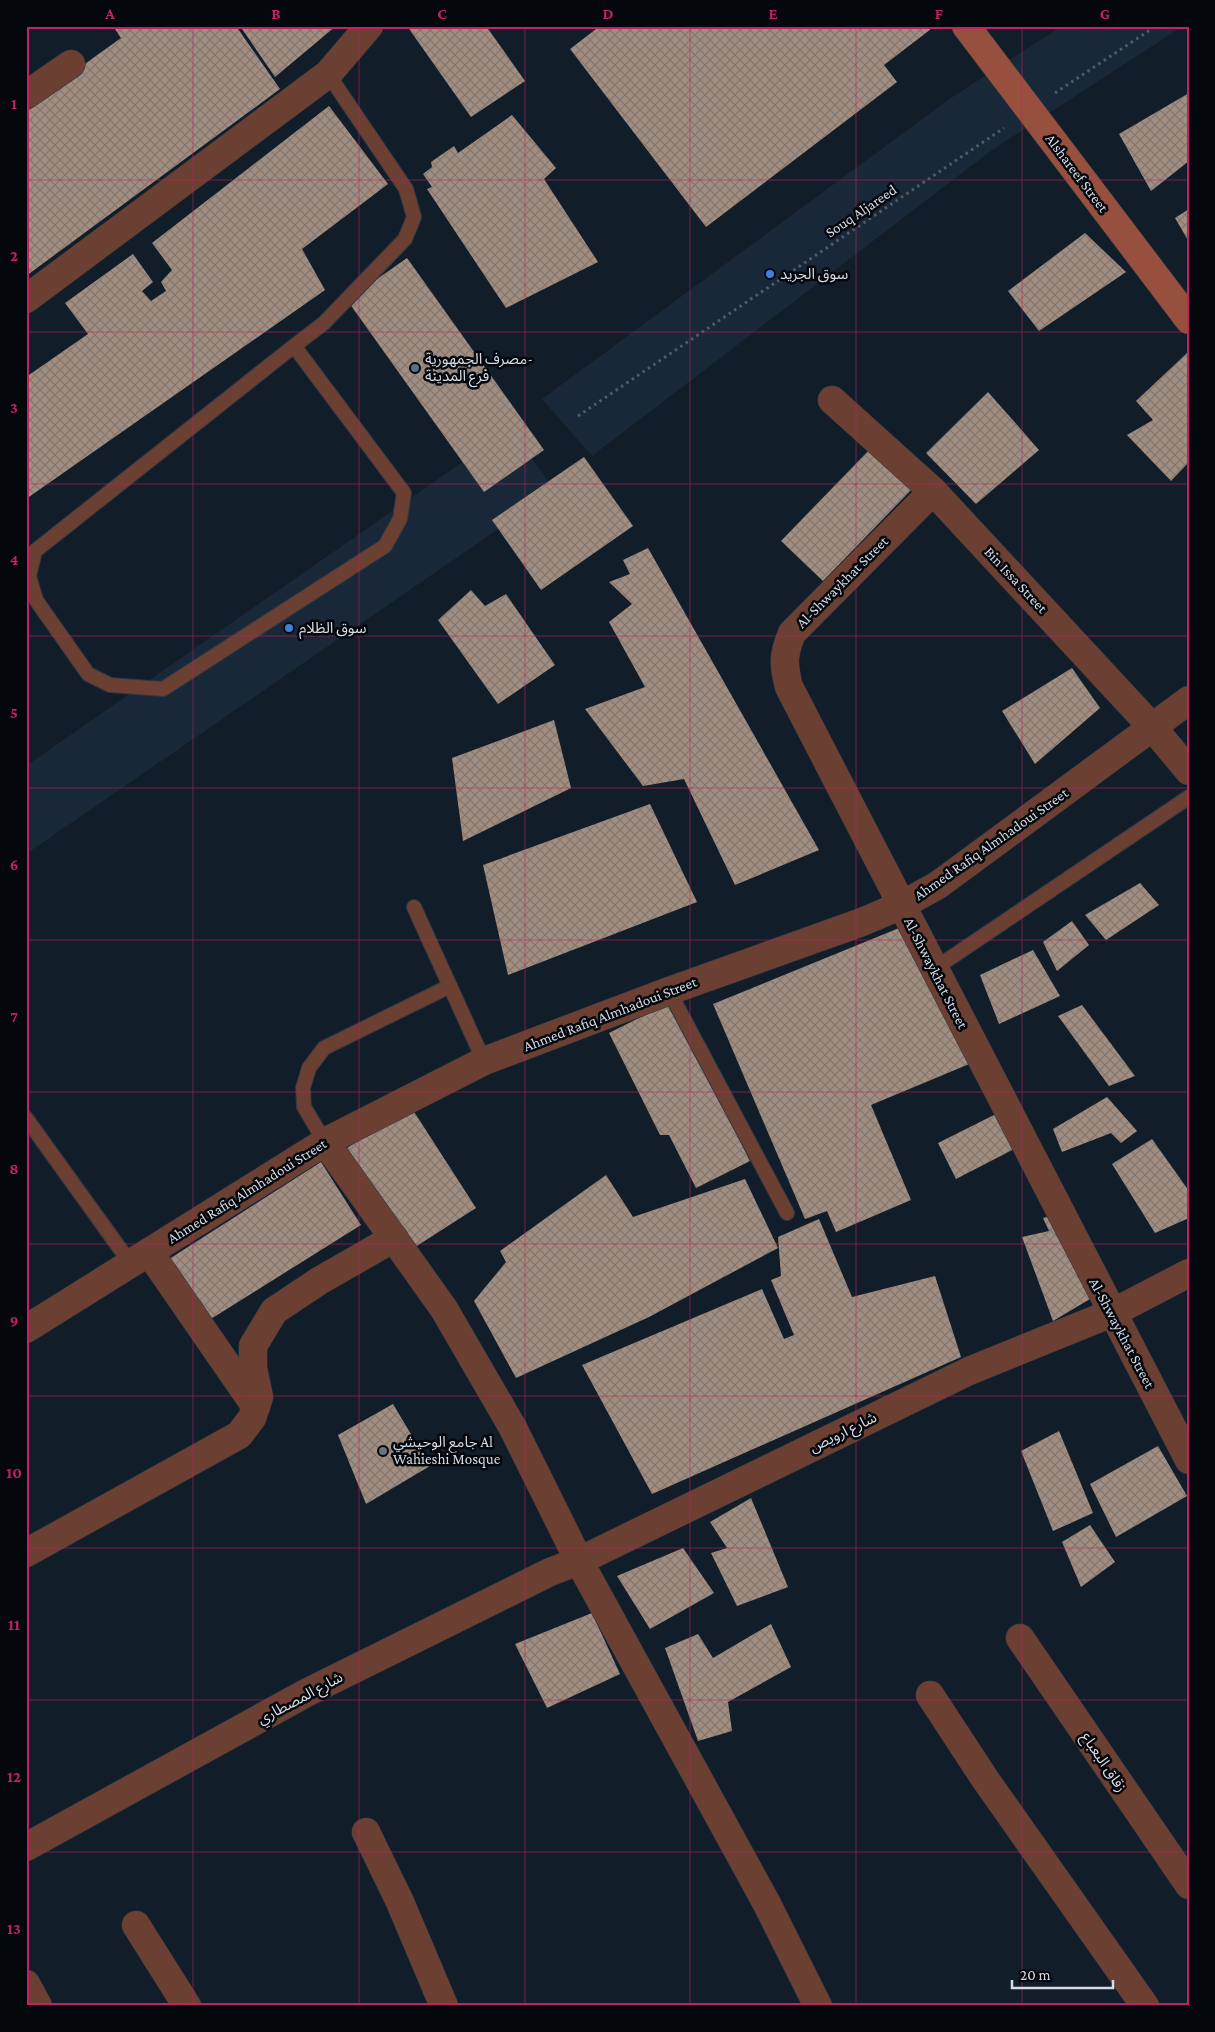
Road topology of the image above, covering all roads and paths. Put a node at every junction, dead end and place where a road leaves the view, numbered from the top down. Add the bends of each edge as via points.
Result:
1 (368, 26) edge
2 (966, 26) edge
3 (1156, 26) edge
4 (71, 64) dead end
5 (328, 74) junction
6 (26, 94) edge
7 (1029, 111) junction
8 (26, 299) edge
9 (1189, 320) edge
10 (294, 346) junction
11 (832, 400) dead end
12 (578, 416) dead end
13 (933, 491) junction
14 (1189, 700) edge
15 (1153, 728) junction
16 (1189, 771) edge
17 (1189, 797) edge
18 (902, 905) junction
19 (414, 906) dead end
20 (934, 969) junction
21 (450, 986) junction
22 (669, 991) junction
23 (484, 1061) junction
24 (26, 1118) edge
25 (325, 1142) junction
26 (787, 1213) dead end
27 (394, 1238) junction
28 (140, 1258) junction
29 (1189, 1272) edge
30 (1112, 1313) junction
31 (27, 1328) edge
32 (256, 1407) junction
33 (1189, 1460) edge
34 (26, 1553) edge
35 (579, 1561) junction
36 (1020, 1638) dead end
37 (930, 1694) dead end
38 (366, 1832) dead end
39 (26, 1847) edge
40 (1189, 1885) edge
41 (136, 1925) dead end
42 (26, 1984) edge
43 (38, 2006) edge
44 (187, 2006) edge
45 (444, 2006) edge
46 (818, 2006) edge
47 (1145, 2006) edge

1 - 5 street
2 - 7 street, Alshareef Street
3 - 7 path, Souq Aljareed
4 - 6 street
5 - 8 street
5 - 10 lane via 406,190 414,217 405,239 324,322
7 - 9 street, Alshareef Street
7 - 12 path, Souq Aljareed
10 - 10 lane via 35,550 29,576 36,600 88,674 110,685 163,689 385,546 400,519 404,493
11 - 13 street, Bin Issa Street
13 - 15 street, Bin Issa Street
13 - 18 street, Al-Shwaykhat Street via 792,633 784,652 784,668 790,687
14 - 15 street, Ahmed Rafiq Almhadoui Street
15 - 16 street, Bin Issa Street
15 - 18 street, Ahmed Rafiq Almhadoui Street via 938,885
17 - 20 lane
18 - 20 street, Al-Shwaykhat Street
18 - 22 street, Ahmed Rafiq Almhadoui Street
19 - 21 lane
20 - 30 street, Al-Shwaykhat Street
21 - 23 lane
21 - 25 lane via 324,1048 309,1068 303,1088 304,1107
22 - 23 street, Ahmed Rafiq Almhadoui Street
22 - 26 lane
23 - 25 street, Ahmed Rafiq Almhadoui Street
24 - 28 lane
25 - 27 street
25 - 28 street, Ahmed Rafiq Almhadoui Street
27 - 32 street via 274,1311 254,1346 259,1397
27 - 35 street via 444,1309 513,1428
28 - 31 street, Ahmed Rafiq Almhadoui Street
28 - 32 street
29 - 30 street, شارع ارويص
30 - 33 street, Al-Shwaykhat Street
30 - 35 street, شارع ارويص via 969,1371
32 - 34 street via 239,1435
35 - 39 street, شارع المصطاري via 550,1572 306,1693
35 - 46 street via 767,1904
36 - 40 street, زقاق البعباع
37 - 47 street via 986,1780
38 - 45 street
41 - 44 street
42 - 43 street

